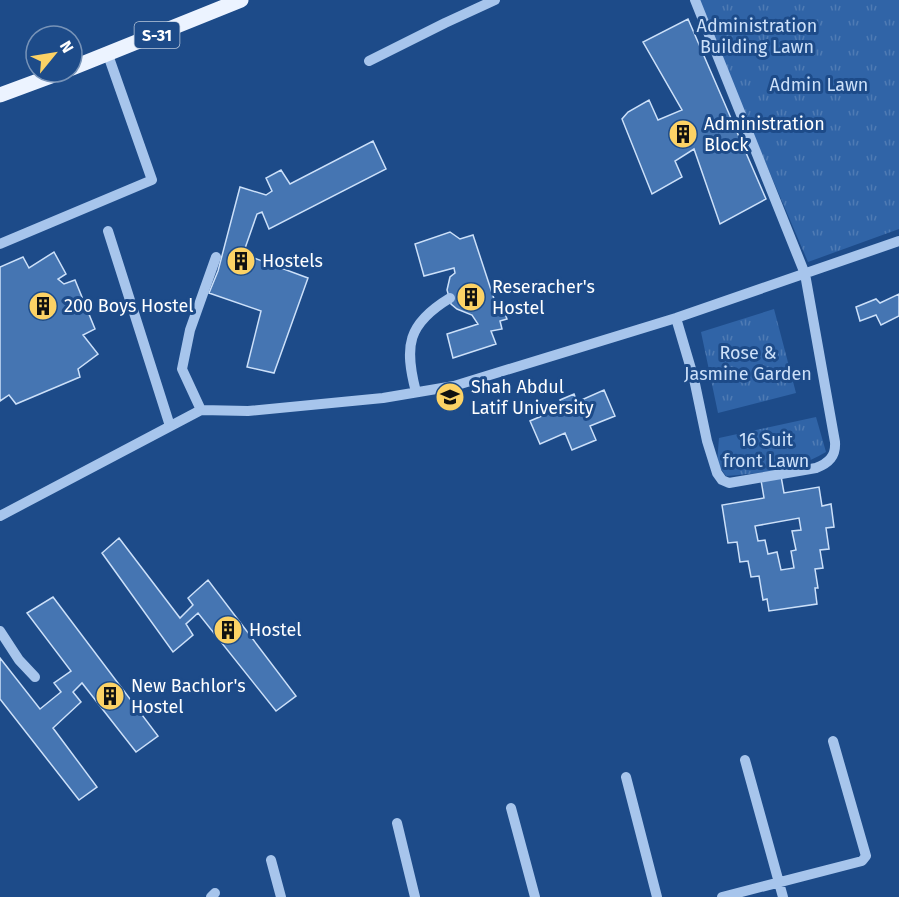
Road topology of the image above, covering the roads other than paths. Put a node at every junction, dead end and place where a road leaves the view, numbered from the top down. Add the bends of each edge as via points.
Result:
1 (241, 0) edge
2 (495, 0) edge
3 (695, 0) edge
4 (108, 54) junction
5 (369, 61) dead end
6 (84, 63) edge
7 (30, 84) edge
8 (0, 95) edge
9 (108, 231) dead end
10 (899, 242) edge
11 (0, 244) edge
12 (216, 257) dead end
13 (805, 274) junction
14 (450, 298) dead end
15 (675, 318) junction
16 (416, 392) junction
17 (201, 410) junction
18 (170, 426) junction
19 (0, 516) edge
20 (0, 631) edge
21 (35, 677) dead end
22 (833, 741) dead end
23 (745, 760) dead end
24 (626, 777) dead end
25 (511, 808) dead end
26 (397, 823) dead end
27 (271, 860) dead end
28 (779, 883) junction
29 (281, 897) edge
30 (415, 897) edge
31 (535, 897) edge
32 (657, 897) edge
33 (722, 897) edge
34 (783, 897) edge

1 - 4 main road, S-31
2 - 5 street
3 - 13 street
4 - 6 main road, S-31
4 - 11 street via 152,180
7 - 8 main road
9 - 18 street
10 - 13 street
12 - 17 street via 190,330 182,369
13 - 15 street
13 - 15 street via 836,450 825,465 729,483 722,480 707,441 694,379
14 - 16 street via 433,308 412,338 408,357
15 - 16 street via 454,386
16 - 17 street via 248,411
17 - 18 street
18 - 19 street
20 - 21 street
22 - 28 street via 866,856 862,861
23 - 28 street
24 - 32 street
25 - 31 street
26 - 30 street
27 - 29 street
28 - 33 street
28 - 34 street

